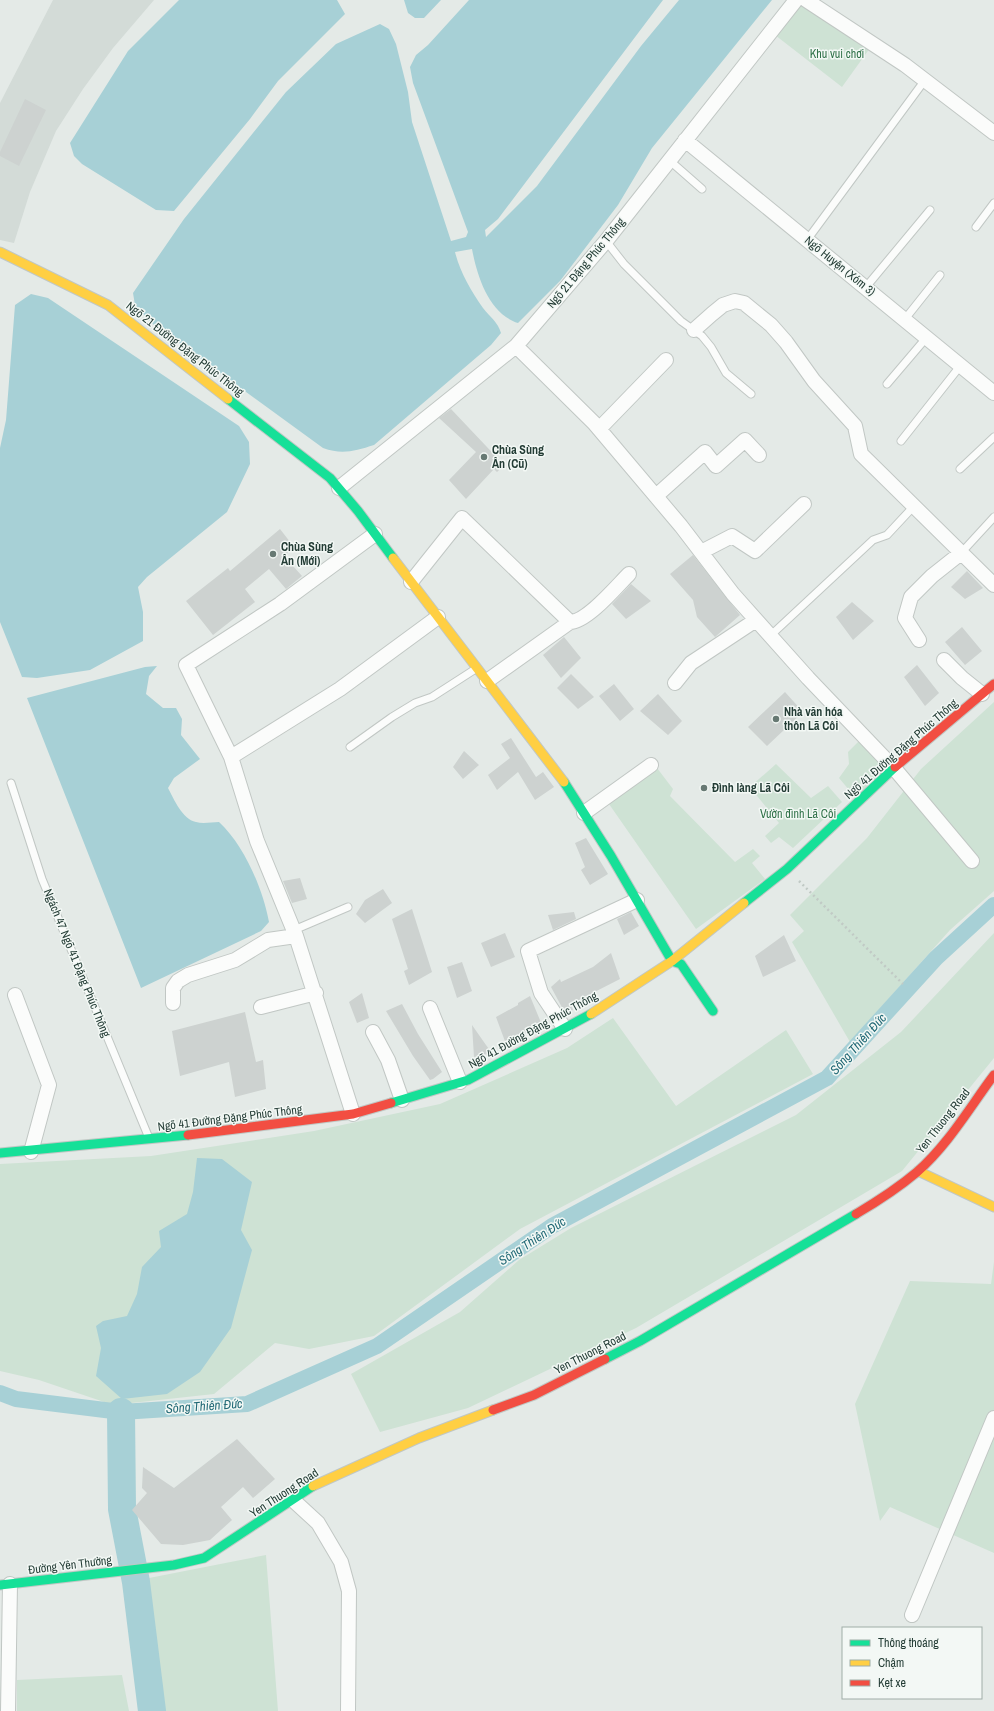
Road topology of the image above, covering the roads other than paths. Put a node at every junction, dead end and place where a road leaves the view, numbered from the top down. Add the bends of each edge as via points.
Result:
1 (796, 0) edge
2 (806, 0) edge
3 (924, 80) junction
4 (994, 133) edge
5 (685, 140) junction
6 (669, 160) junction
7 (702, 189) dead end
8 (994, 203) edge
9 (930, 210) dead end
10 (976, 227) dead end
11 (606, 240) junction
12 (807, 240) junction
13 (0, 252) edge
14 (940, 275) dead end
15 (866, 287) junction
16 (905, 320) junction
17 (694, 330) junction
18 (927, 337) junction
19 (516, 346) junction
20 (666, 360) dead end
21 (961, 365) junction
22 (887, 384) dead end
23 (994, 393) edge
24 (751, 394) dead end
25 (599, 429) junction
26 (994, 437) edge
27 (901, 441) dead end
28 (759, 455) dead end
29 (960, 469) dead end
30 (339, 488) junction
31 (656, 496) junction
32 (804, 504) dead end
33 (914, 506) junction
34 (994, 517) edge
35 (375, 534) junction
36 (701, 552) junction
37 (961, 553) junction
38 (629, 574) dead end
39 (411, 582) junction
40 (994, 585) edge
41 (438, 617) junction
42 (756, 620) junction
43 (570, 622) junction
44 (770, 636) junction
45 (919, 640) dead end
46 (944, 660) dead end
47 (478, 668) junction
48 (487, 681) junction
49 (675, 683) dead end
50 (994, 684) edge
51 (982, 694) junction
52 (350, 747) dead end
53 (230, 757) junction
54 (651, 765) dead end
55 (894, 768) junction
56 (11, 783) dead end
57 (584, 813) junction
58 (972, 861) dead end
59 (636, 900) junction
60 (348, 907) dead end
61 (295, 933) junction
62 (672, 960) junction
63 (316, 993) junction
64 (15, 995) dead end
65 (173, 1003) dead end
66 (261, 1007) dead end
67 (430, 1008) dead end
68 (712, 1011) dead end
69 (565, 1029) junction
70 (373, 1032) dead end
71 (994, 1075) edge
72 (460, 1082) junction
73 (402, 1100) junction
74 (353, 1114) junction
75 (150, 1140) junction
76 (31, 1152) junction
77 (0, 1153) edge
78 (918, 1171) junction
79 (994, 1207) edge
80 (994, 1418) edge
81 (293, 1500) junction
82 (144, 1568) joint
83 (5, 1584) edge
84 (912, 1615) dead end
85 (8, 1711) edge
86 (348, 1711) edge

1 - 5 street, Ngõ 21 Đặng Phúc Thông
2 - 3 street
3 - 4 street
3 - 12 lane
5 - 6 street, Ngõ 21 Đặng Phúc Thông
5 - 12 street, Ngõ Huyện (Xóm 3)
6 - 7 lane
6 - 11 street, Ngõ 21 Đặng Phúc Thông
8 - 10 lane
9 - 15 lane
11 - 17 lane via 630,269 681,321
11 - 19 street, Ngõ 21 Đặng Phúc Thông
12 - 15 street, Ngõ Huyện (Xóm 3)
13 - 30 street, Ngõ 21 Đường Đặng Phúc Thông via 108,305 330,478
14 - 16 lane
15 - 16 street, Ngõ Huyện (Xóm 3)
16 - 18 street, Ngõ Huyện (Xóm 3)
17 - 24 lane via 711,347 726,373
17 - 33 street via 723,305 735,301 744,303 771,325 814,381 855,426 861,454
18 - 21 street, Ngõ Huyện (Xóm 3)
18 - 22 lane
19 - 25 street
19 - 30 street, Ngõ 21 Đặng Phúc Thông
20 - 25 street
21 - 23 street, Ngõ Huyện (Xóm 3)
21 - 27 lane
25 - 31 street
26 - 29 lane
28 - 31 street via 745,440 716,466 705,452
30 - 35 street, Ngõ 21 Đường Đặng Phúc Thông
31 - 36 street
32 - 36 street via 755,551 732,536
33 - 37 street
33 - 44 lane via 886,535 873,540
34 - 37 lane
35 - 39 street, Ngõ 21 Đường Đặng Phúc Thông
35 - 53 street via 280,604 186,665
36 - 42 street
37 - 40 street
37 - 45 street via 911,597 904,618
38 - 43 street via 585,616
39 - 41 street, Ngõ 21 Đường Đặng Phúc Thông
39 - 43 street via 462,518
41 - 47 street, Ngõ 21 Đường Đặng Phúc Thông
41 - 53 street via 340,689
42 - 44 street
42 - 49 street via 691,663
43 - 48 street
44 - 55 street
46 - 51 street
47 - 48 street, Ngõ 21 Đường Đặng Phúc Thông
47 - 52 lane via 432,697 415,703 392,717
48 - 57 street, Ngõ 21 Đường Đặng Phúc Thông via 559,774
50 - 51 street, Ngõ 41 Đường Đặng Phúc Thông
51 - 55 street, Ngõ 41 Đường Đặng Phúc Thông
53 - 61 street via 257,841
54 - 57 street
55 - 58 street
55 - 62 street, Ngõ 41 Đường Đặng Phúc Thông via 787,869
56 - 75 lane, Ngách 47 Ngõ 41 Đặng Phúc Thông via 42,879
57 - 59 street, Ngõ 21 Đường Đặng Phúc Thông
59 - 62 street, Ngõ 21 Đường Đặng Phúc Thông
59 - 69 street via 528,951 541,993
60 - 61 lane
61 - 63 street
61 - 65 street via 268,940 235,960 188,975 178,981 173,988
62 - 68 street, Ngõ 21 Đường Đặng Phúc Thông via 681,964
62 - 69 street, Ngõ 41 Đường Đặng Phúc Thông
63 - 66 street
63 - 74 street
64 - 76 street via 49,1085
67 - 72 street
69 - 72 street, Ngõ 41 Đường Đặng Phúc Thông
70 - 73 street via 388,1060
71 - 78 street, Yen Thuong Road via 940,1148
72 - 73 street, Ngõ 41 Đường Đặng Phúc Thông
73 - 74 street, Ngõ 41 Đường Đặng Phúc Thông
74 - 75 street, Ngõ 41 Đường Đặng Phúc Thông
75 - 76 street, Ngõ 41 Đường Đặng Phúc Thông
76 - 77 street, Ngõ 41 Đường Đặng Phúc Thông
78 - 79 street
78 - 81 street, Yen Thuong Road via 886,1197 640,1341 534,1395 420,1438 320,1482
80 - 84 street
81 - 82 street, Yen Thuong Road via 204,1558
81 - 86 street via 318,1522 342,1562 349,1591
82 - 83 street, Đường Yên Thường
83 - 85 street

